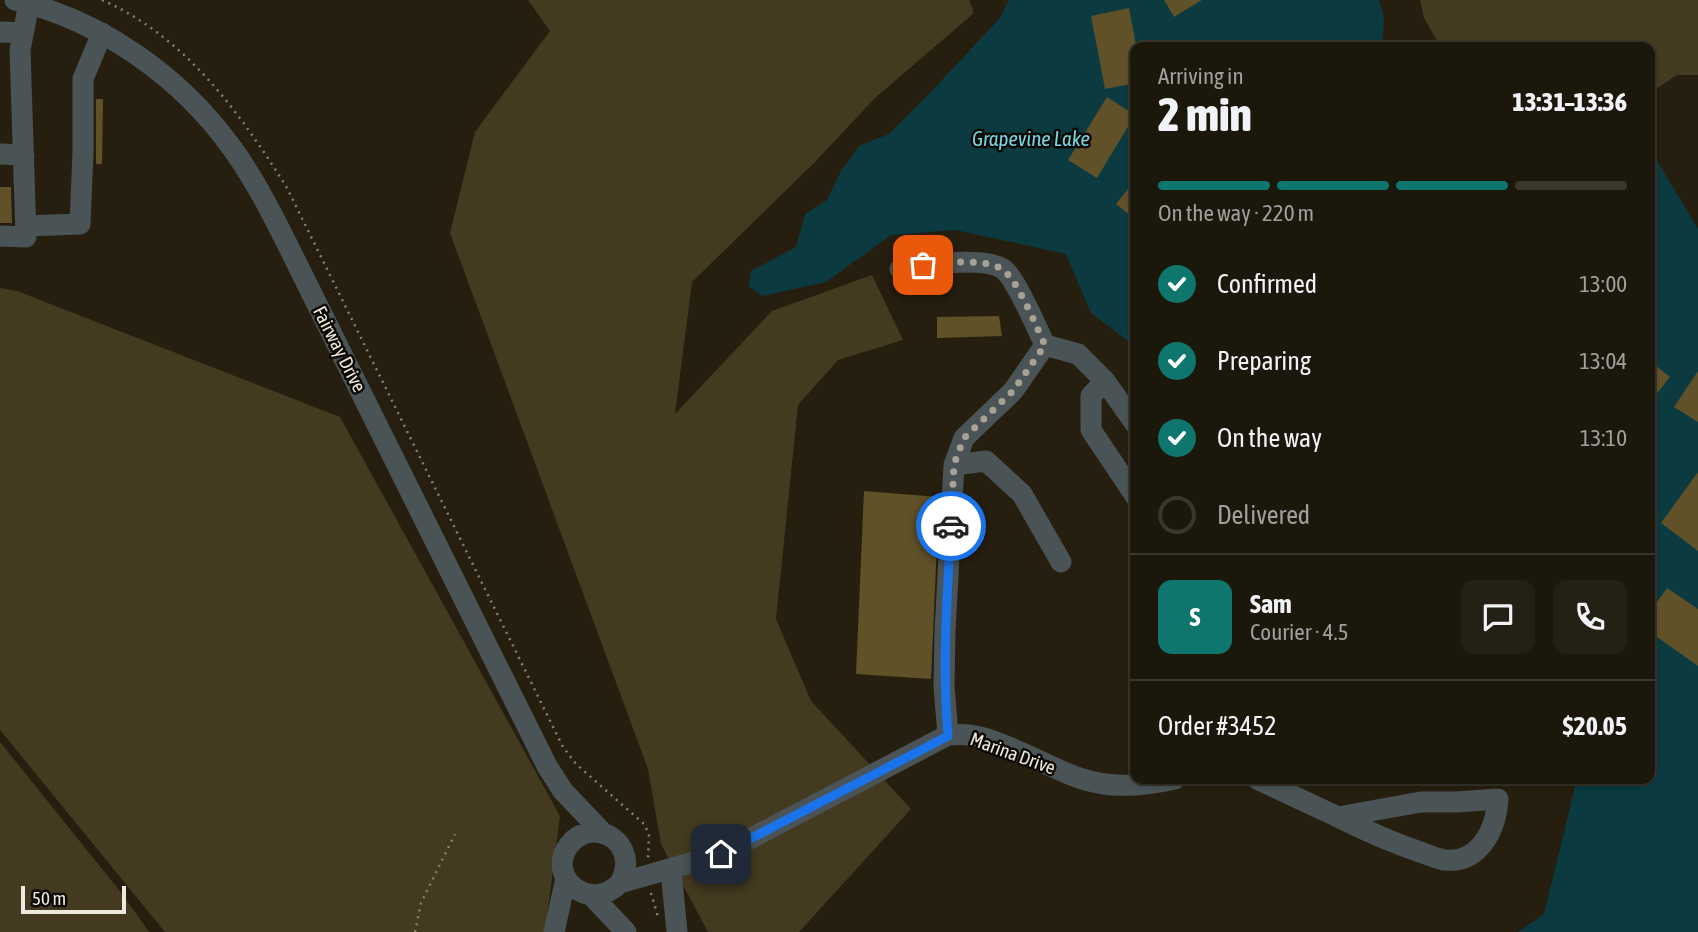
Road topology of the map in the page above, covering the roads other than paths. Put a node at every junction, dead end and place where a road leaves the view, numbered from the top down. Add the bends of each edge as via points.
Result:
1 (22, 2) edge
2 (0, 32) edge
3 (23, 33) junction
4 (102, 33) junction
5 (0, 153) edge
6 (24, 155) junction
7 (26, 226) junction
8 (0, 236) edge
9 (900, 268) dead end
10 (1045, 345) junction
11 (1105, 381) junction
12 (1130, 416) edge
13 (954, 464) junction
14 (1130, 488) edge
15 (1061, 562) dead end
16 (948, 736) junction
17 (1150, 784) edge
18 (1268, 784) edge
19 (563, 791) junction
20 (1338, 817) junction
21 (613, 840) junction
22 (569, 845) junction
23 (648, 868) junction
24 (671, 870) junction
25 (566, 878) junction
26 (617, 886) junction
27 (588, 895) junction
28 (556, 924) edge
29 (624, 929) edge
30 (677, 931) edge

1 - 3 street
1 - 4 street, Fairway Drive
2 - 3 street
3 - 6 street
4 - 7 street via 83,79 80,224
4 - 19 street, Fairway Drive via 183,92 249,173
5 - 6 street
6 - 7 street
7 - 8 street via 26,237
9 - 10 street via 946,262 1003,269
10 - 11 street via 1077,354
10 - 13 street via 1013,391 964,438
11 - 12 street
11 - 14 street via 1091,397 1091,430
13 - 15 street via 986,461 1004,477 1022,494
13 - 16 street via 944,631
16 - 17 street, Marina Drive via 970,734 1101,783
16 - 24 street, Marina Drive via 721,854
18 - 20 street
19 - 21 street, Fairway Drive
19 - 22 street, Fairway Drive via 571,815
20 - 20 street via 1390,842 1444,860 1465,858 1488,838 1498,799 1421,802
21 - 22 street via 583,834
21 - 23 street
21 - 26 street via 626,856
22 - 25 street, Fairway Drive via 563,861
23 - 24 street, Marina Drive
23 - 26 street, Marina Drive
24 - 30 street
25 - 27 street
25 - 28 street, Fairway Drive
26 - 27 street
26 - 29 street via 617,915
27 - 28 street
27 - 29 street

